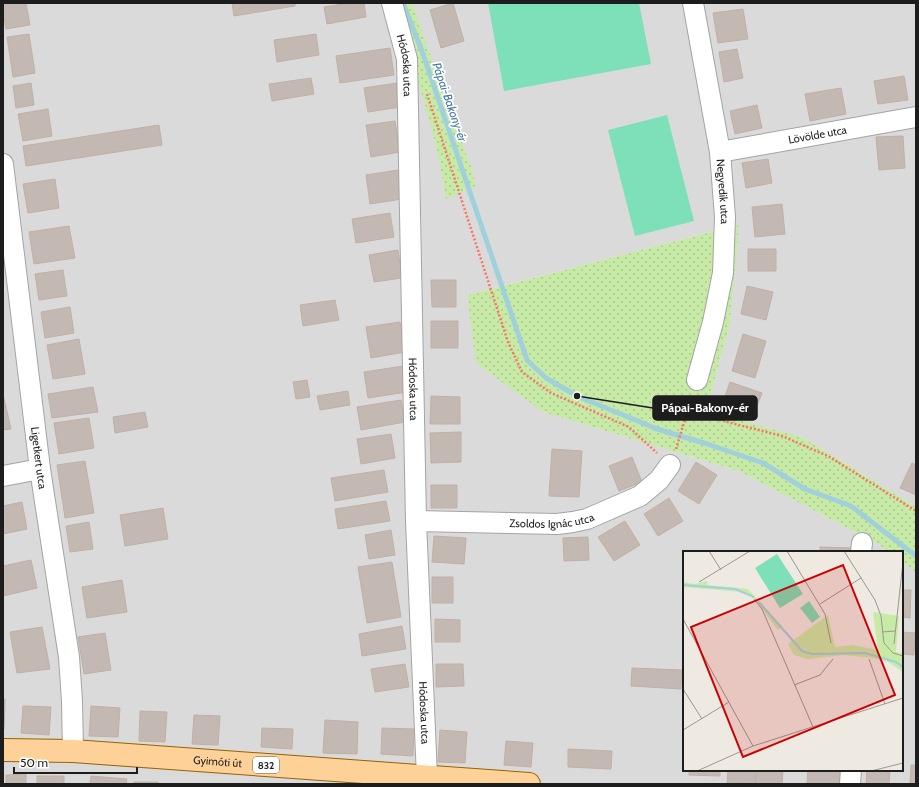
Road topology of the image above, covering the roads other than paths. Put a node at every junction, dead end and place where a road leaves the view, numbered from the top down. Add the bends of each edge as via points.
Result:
1 (392, 3) edge
2 (693, 3) edge
3 (916, 117) edge
4 (720, 152) junction
5 (3, 164) edge
6 (697, 380) dead end
7 (672, 458) road end
8 (40, 469) junction
9 (3, 476) edge
10 (416, 521) junction
11 (3, 750) edge
12 (74, 751) junction
13 (851, 771) edge
14 (427, 777) junction
15 (529, 784) edge
16 (850, 784) edge

1 - 10 street, Hódoska utca via 407,60
2 - 4 street, Negyedik utca
3 - 4 street, Lövölde utca
4 - 6 street, Negyedik utca via 724,217 723,273
5 - 8 street, Ligetkert utca
7 - 10 street, Zsoldos Ignác utca via 659,480 640,496 587,519 557,524
8 - 9 street
8 - 12 street, Ligetkert utca via 70,657
10 - 14 street, Hódoska utca
11 - 12 main road, Gyimóti út / 832
12 - 14 main road, Gyimóti út / 832
13 - 16 street
14 - 15 main road, Gyimóti út / 832

